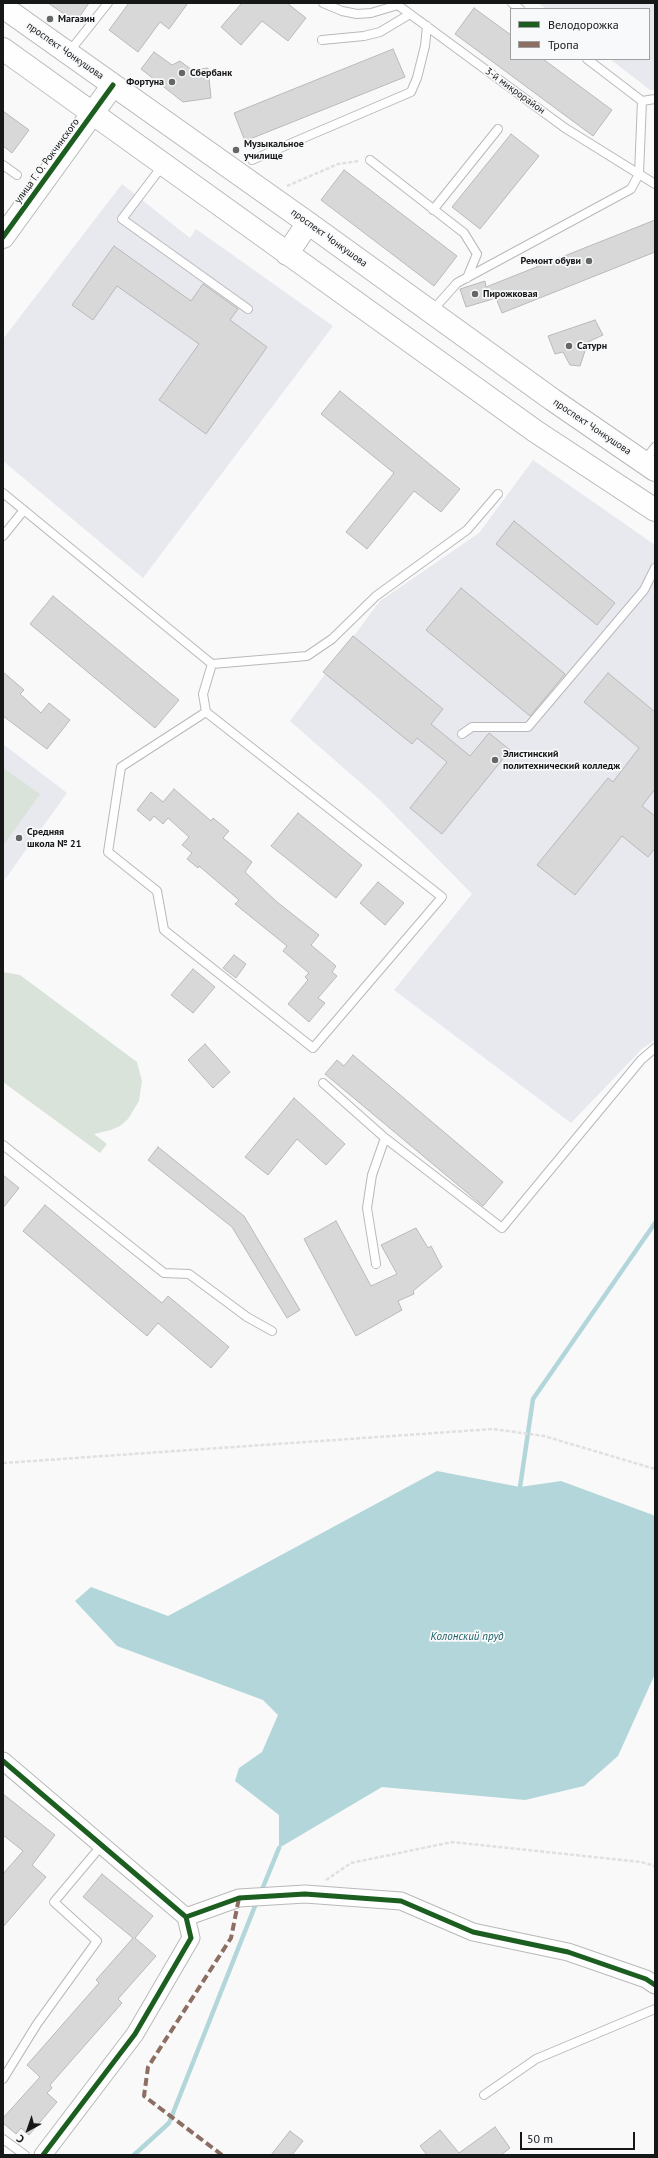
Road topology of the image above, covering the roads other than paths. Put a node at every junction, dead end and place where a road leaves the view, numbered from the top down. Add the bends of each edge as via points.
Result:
1 (108, 3) edge
2 (323, 3) edge
3 (397, 4) edge
4 (3, 7) edge
5 (410, 14) junction
6 (427, 26) junction
7 (322, 40) dead end
8 (3, 49) edge
9 (69, 53) junction
10 (588, 60) edge
11 (113, 85) junction
12 (655, 99) edge
13 (642, 101) junction
14 (92, 114) junction
15 (498, 129) dead end
16 (252, 160) dead end
17 (370, 160) road end
18 (3, 165) edge
19 (163, 165) junction
20 (639, 174) junction
21 (16, 175) dead end
22 (655, 184) edge
23 (433, 210) junction
24 (308, 223) junction
25 (3, 237) edge
26 (287, 254) junction
27 (467, 278) junction
28 (248, 308) dead end
29 (432, 313) junction
30 (651, 460) edge
31 (3, 493) edge
32 (498, 494) dead end
33 (24, 510) junction
34 (655, 510) edge
35 (3, 536) edge
36 (655, 568) edge
37 (212, 664) junction
38 (206, 712) junction
39 (462, 734) dead end
40 (655, 1048) edge
41 (323, 1083) dead end
42 (385, 1138) junction
43 (3, 1145) edge
44 (376, 1264) dead end
45 (272, 1331) dead end
46 (3, 1761) edge
47 (101, 1846) junction
48 (186, 1917) junction
49 (655, 1985) edge
50 (655, 2009) edge
51 (3, 2079) edge
52 (484, 2095) dead end
53 (3, 2139) edge
54 (25, 2155) edge
55 (42, 2155) edge

1 - 9 lane
2 - 3 lane via 357,14 371,13
3 - 5 lane, 3-й микрорайон
4 - 9 main road, проспект Чонкушова
5 - 6 lane, 3-й микрорайон
5 - 7 lane via 380,32
6 - 16 lane via 419,72 411,92
6 - 20 lane, 3-й микрорайон via 565,128
8 - 14 main road
9 - 11 main road, проспект Чонкушова
10 - 13 lane
11 - 14 main road, улица Г. О. Рокчинского
11 - 24 main road, проспект Чонкушова
12 - 13 lane
13 - 20 lane
14 - 19 main road
14 - 25 main road, улица Г. О. Рокчинского
15 - 23 lane
17 - 23 lane
18 - 21 lane
19 - 26 main road
19 - 28 lane via 122,219
20 - 22 lane, 3-й микрорайон
20 - 27 lane via 631,189
23 - 27 lane via 464,233 477,254
24 - 26 main road
24 - 29 main road, проспект Чонкушова
26 - 34 main road via 536,431
27 - 29 lane via 457,283
29 - 30 main road, проспект Чонкушова via 553,400
31 - 33 lane
32 - 37 lane via 467,530 376,596 332,639 307,656
33 - 35 lane
33 - 37 lane
36 - 39 lane via 644,590 528,727 472,726
37 - 38 lane via 203,694
38 - 38 lane via 442,897 313,1048 164,930 157,891 108,852 121,767
40 - 42 lane via 641,1060 502,1228
41 - 42 lane
42 - 44 lane via 372,1175 367,1208
43 - 45 lane via 164,1273 189,1274 247,1318
46 - 47 street
47 - 48 street
47 - 51 lane via 54,1902 97,1940 36,2024
48 - 49 street via 239,1898 305,1894 401,1901 474,1932 568,1952 646,1979
48 - 55 street via 191,1938 134,2034
50 - 52 lane via 536,2058
53 - 54 lane

